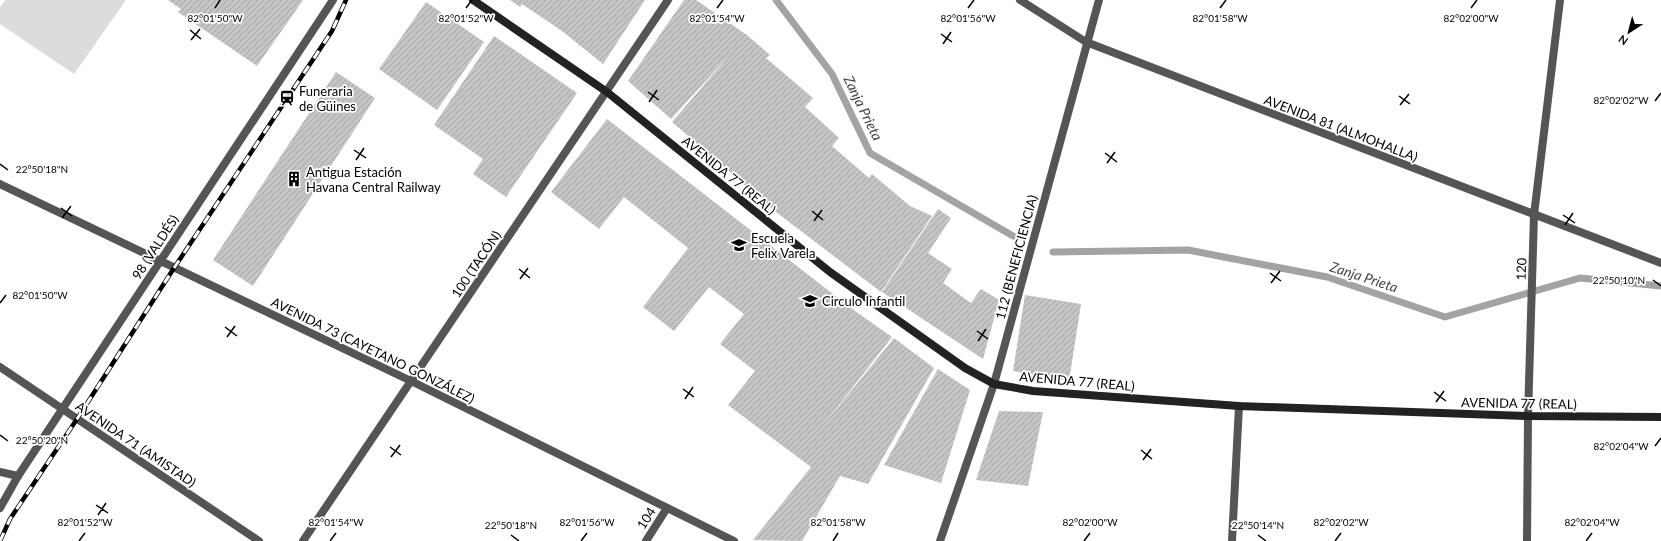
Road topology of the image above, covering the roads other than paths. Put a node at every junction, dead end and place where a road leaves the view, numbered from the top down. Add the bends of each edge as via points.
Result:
1 (332, 0) edge
2 (473, 0) edge
3 (668, 0) edge
4 (1020, 0) edge
5 (1099, 0) edge
6 (1560, 0) edge
7 (1086, 42) junction
8 (607, 92) junction
9 (0, 184) edge
10 (1534, 215) junction
11 (160, 261) junction
12 (1661, 263) edge
13 (0, 367) edge
14 (410, 381) junction
15 (994, 384) junction
16 (1239, 406) junction
17 (62, 409) junction
18 (1528, 416) junction
19 (1661, 417) edge
20 (0, 472) edge
21 (18, 476) junction
22 (0, 508) edge
23 (667, 508) junction
24 (259, 541) edge
25 (303, 541) edge
26 (646, 541) edge
27 (734, 541) edge
28 (940, 541) edge
29 (1232, 541) edge
30 (1527, 541) edge

1 - 11 street, 98 (VALDÉS)
2 - 8 main road, AVENIDA 77 (REAL)
3 - 8 street, 100 (TACÓN)
4 - 7 street, AVENIDA 81 (ALMOHALLA)
5 - 7 street, 112 (BENEFICIENCIA)
6 - 10 street, 120
7 - 10 street, AVENIDA 81 (ALMOHALLA)
7 - 15 street, 112 (BENEFICIENCIA)
8 - 14 street, 100 (TACÓN)
8 - 15 main road, AVENIDA 77 (REAL) via 830,272 965,368
9 - 11 street, AVENIDA 73 (CAYETANO GONZÁLEZ)
10 - 12 street, AVENIDA 81 (ALMOHALLA)
10 - 18 street, 120
11 - 14 street, AVENIDA 73 (CAYETANO GONZÁLEZ)
11 - 17 street, 98 (VALDÉS)
13 - 17 street, AVENIDA 71 (AMISTAD)
14 - 23 street, AVENIDA 73 (CAYETANO GONZÁLEZ)
14 - 25 street, 100 (TACÓN)
15 - 16 main road, AVENIDA 77 (REAL) via 1033,391
15 - 28 street, 112 (BENEFICIENCIA)
16 - 18 main road, AVENIDA 77 (REAL)
16 - 29 street
17 - 21 street, 98 (VALDÉS)
17 - 24 street, AVENIDA 71 (AMISTAD)
18 - 19 main road, AVENIDA 77 (REAL)
18 - 30 street, 120
20 - 21 street
21 - 22 street, 98 (VALDÉS)
23 - 26 street, 104
23 - 27 street, AVENIDA 73 (CAYETANO GONZÁLEZ)

